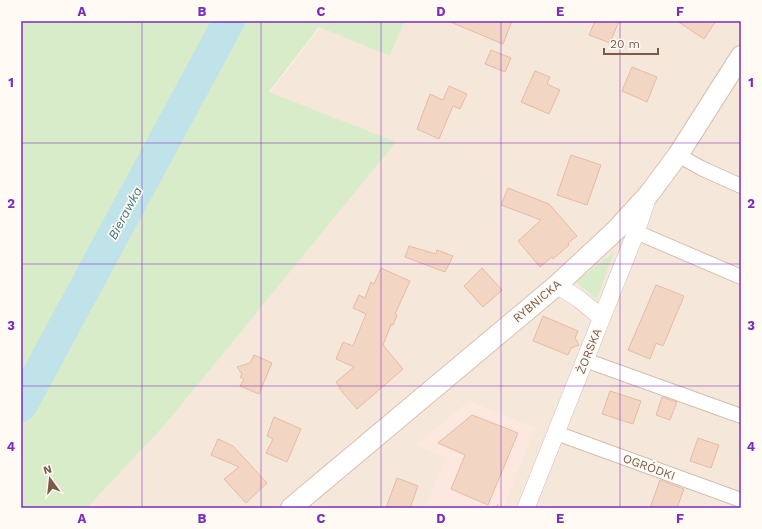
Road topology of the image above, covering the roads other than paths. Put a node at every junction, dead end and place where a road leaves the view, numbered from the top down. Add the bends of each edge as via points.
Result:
1 (741, 56) edge
2 (678, 155) junction
3 (741, 186) edge
4 (649, 194) junction
5 (636, 232) junction
6 (741, 277) edge
7 (557, 285) junction
8 (602, 318) junction
9 (585, 360) junction
10 (741, 416) edge
11 (556, 433) junction
12 (741, 500) edge
13 (291, 508) edge
14 (526, 508) edge

1 - 2 main road, RYBNICKA
2 - 3 street
2 - 4 main road, RYBNICKA
4 - 5 street, ŻORSKA
4 - 7 main road, RYBNICKA via 616,230
5 - 6 street
5 - 8 street, ŻORSKA
7 - 8 street
7 - 13 main road, RYBNICKA
8 - 9 street, ŻORSKA
9 - 10 street
9 - 11 street, ŻORSKA
11 - 12 street, OGRÓDKI
11 - 14 street, ŻORSKA

